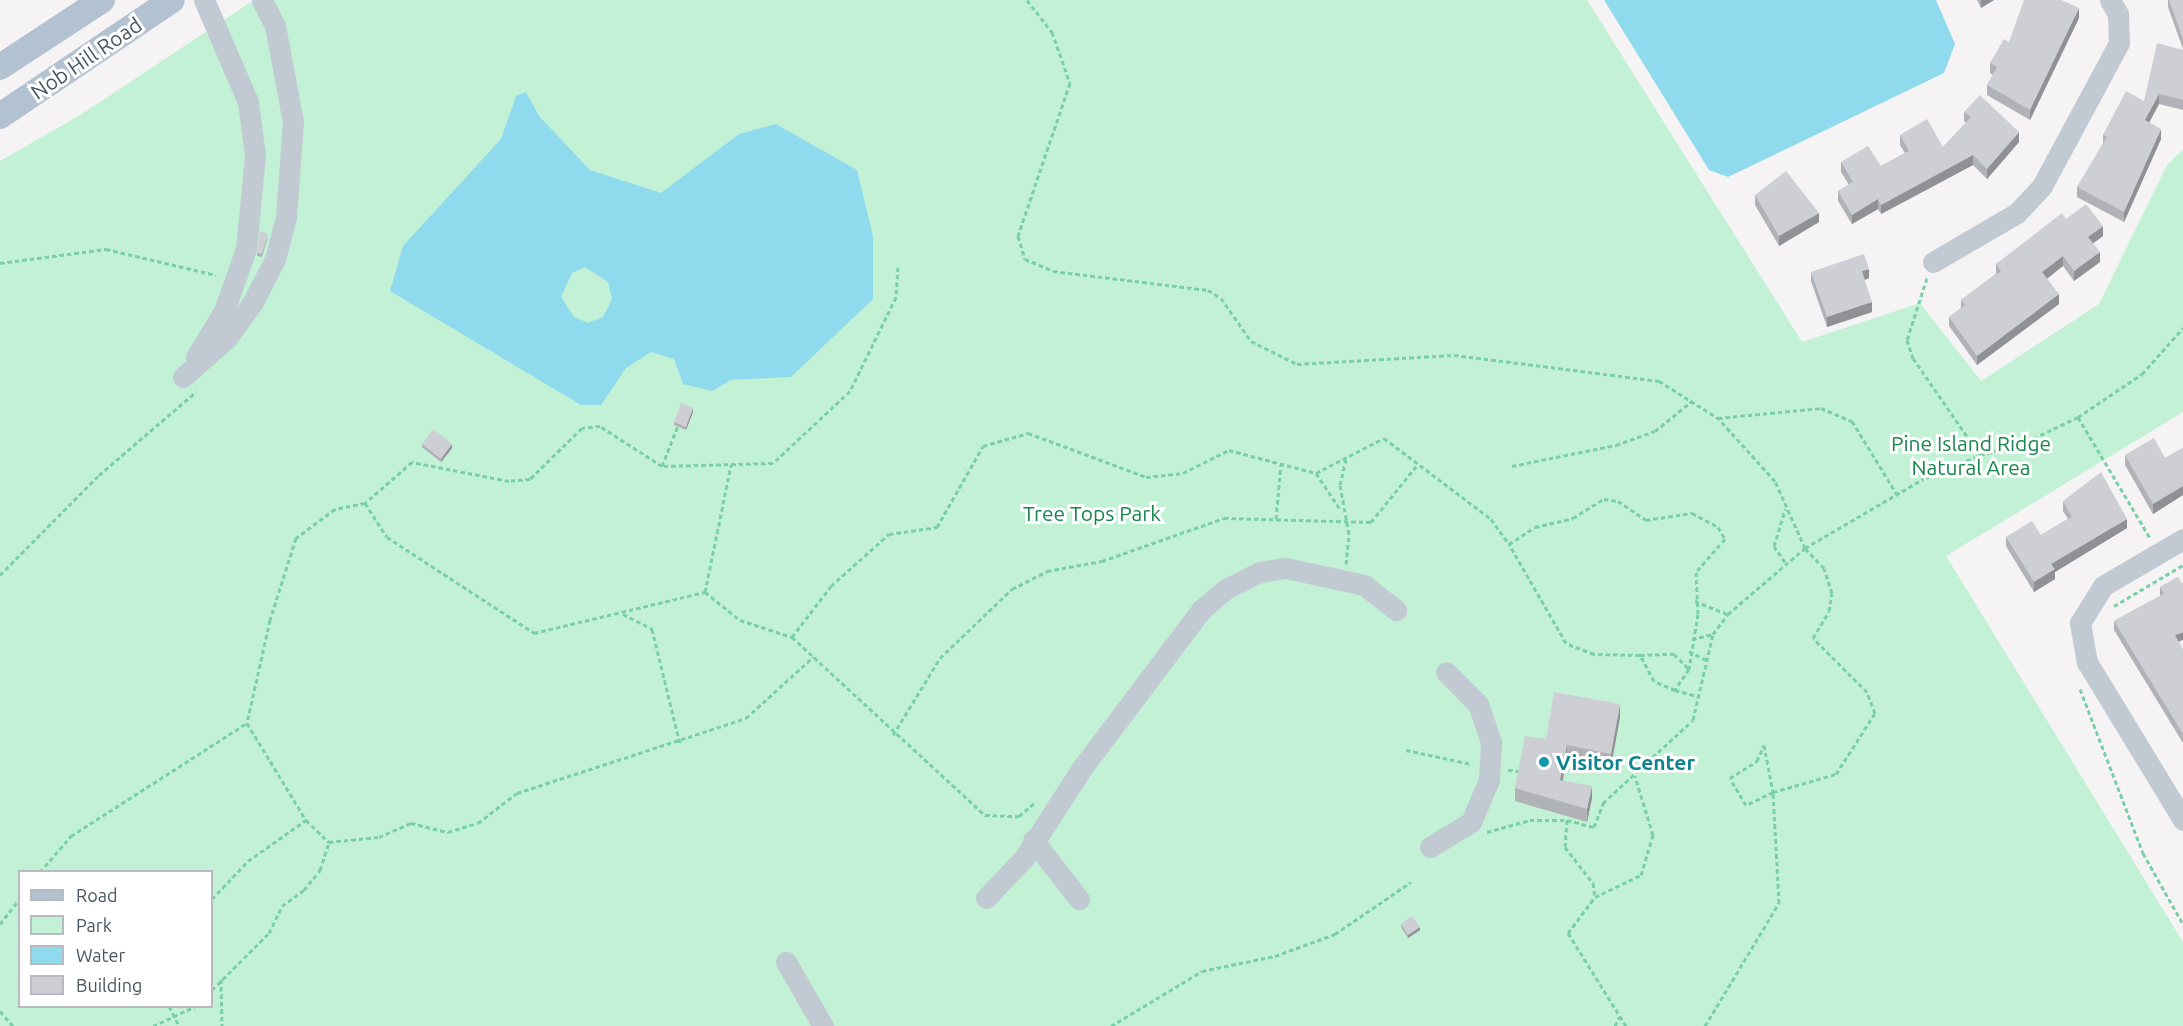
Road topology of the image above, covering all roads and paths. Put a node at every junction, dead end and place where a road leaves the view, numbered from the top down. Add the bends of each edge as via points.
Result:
1 (102, 0) edge
2 (172, 0) edge
3 (204, 0) edge
4 (262, 0) edge
5 (1027, 0) edge
6 (2110, 0) edge
7 (0, 67) edge
8 (0, 116) edge
9 (1933, 262) joint
10 (0, 263) edge
11 (898, 267) dead end
12 (226, 278) dead end
13 (2183, 328) edge
14 (1692, 401) junction
15 (682, 417) edge
16 (2078, 417) junction
17 (1718, 418) junction
18 (1980, 455) junction
19 (1346, 460) junction
20 (1281, 464) junction
21 (1418, 464) junction
22 (731, 465) junction
23 (662, 466) junction
24 (1512, 466) dead end
25 (1316, 474) junction
26 (1898, 495) junction
27 (365, 503) junction
28 (1785, 509) junction
29 (1341, 511) junction
30 (1276, 519) junction
31 (1344, 521) junction
32 (2150, 539) dead end
33 (2183, 539) edge
34 (1509, 544) junction
35 (1805, 548) junction
36 (1785, 562) junction
37 (2183, 565) edge
38 (1343, 580) junction
39 (705, 592) junction
40 (1695, 601) junction
41 (1396, 610) dead end
42 (621, 613) junction
43 (1728, 614) junction
44 (2106, 616) dead end
45 (1713, 634) junction
46 (792, 637) junction
47 (1692, 639) junction
48 (1689, 651) junction
49 (1640, 655) junction
50 (814, 656) junction
51 (1707, 660) junction
52 (1689, 669) junction
53 (1446, 672) dead end
54 (1675, 690) junction
55 (1698, 696) junction
56 (247, 723) junction
57 (893, 735) junction
58 (680, 744) junction
59 (1406, 750) dead end
60 (1490, 766) junction
61 (1521, 771) edge
62 (1635, 776) junction
63 (1773, 792) junction
64 (1036, 801) dead end
65 (306, 820) junction
66 (1567, 820) junction
67 (2183, 820) edge
68 (1478, 835) dead end
69 (1034, 840) junction
70 (329, 842) junction
71 (1430, 847) dead end
72 (42, 870) edge
73 (1411, 882) dead end
74 (1595, 897) junction
75 (213, 898) edge
76 (986, 898) dead end
77 (1079, 899) dead end
78 (18, 901) edge
79 (0, 924) edge
80 (786, 962) dead end
81 (221, 980) junction
82 (213, 989) edge
83 (169, 1008) edge
84 (191, 1008) edge
85 (0, 1011) edge
86 (1620, 1016) junction
87 (170, 1017) junction
88 (13, 1026) edge
89 (153, 1026) edge
90 (179, 1026) edge
91 (222, 1026) edge
92 (823, 1026) edge
93 (1111, 1026) edge
94 (1615, 1026) edge
95 (1626, 1026) edge
96 (1705, 1026) edge

1 - 7 main road, Nob Hill Road
2 - 8 main road, Nob Hill Road
3 - 4 street via 248,102 255,156 253,209 224,311 183,377 227,338 253,302 275,259 286,217 294,122 275,26
5 - 14 path via 1052,32 1070,83 1018,236 1025,259 1053,271 1208,290 1221,298 1251,341 1297,364 1454,355 1659,381
6 - 9 street via 2118,14 2119,43 2042,186 2017,213
9 - 18 path via 1908,340 1912,358 1948,416
10 - 12 path via 106,249
11 - 22 path via 896,297 850,391 773,463
13 - 16 path via 2142,374
14 - 17 path
14 - 24 path via 1655,431 1616,445
15 - 23 path
16 - 18 path via 2020,446
16 - 32 path
17 - 26 path via 1821,408 1852,421
17 - 28 path via 1775,481
18 - 26 path
19 - 21 path via 1384,438
19 - 25 path
19 - 29 path
20 - 25 path
20 - 30 path
20 - 46 path via 1228,450 1183,473 1146,477 1028,433 983,446 937,527 889,534 831,586
21 - 31 path via 1371,522
21 - 34 path via 1491,519
22 - 23 path
22 - 39 path
23 - 27 path via 600,426 582,428 530,479 509,481 484,473 412,462
25 - 29 path
26 - 35 path
27 - 42 path via 387,537 534,633
27 - 56 path via 335,509 296,538 270,620
28 - 35 path
28 - 36 path via 1774,546
29 - 31 path
30 - 31 path
30 - 57 path via 1224,518 1102,561 1047,571 1012,589 940,658
31 - 38 path via 1349,534
33 - 67 street via 2103,586 2080,623 2087,662
34 - 40 path via 1535,527 1582,514 1604,500 1618,501 1646,520 1692,513 1718,527 1725,539 1696,572
34 - 49 path via 1566,643 1594,654
35 - 36 path
35 - 63 path via 1824,568 1832,593 1829,611 1813,638 1867,692 1875,713 1836,774
36 - 43 path
37 - 44 path
38 - 41 street via 1364,585
38 - 69 street via 1286,568 1260,572 1202,609
39 - 42 path
39 - 46 path via 740,620
40 - 43 path
40 - 47 path
42 - 58 path via 652,629
43 - 45 path
45 - 47 path
45 - 51 path
46 - 50 path
47 - 48 path
48 - 51 path
48 - 52 path
49 - 52 path via 1674,654
49 - 54 path via 1654,681
50 - 57 path
50 - 58 path via 746,718
51 - 55 path
52 - 54 path
53 - 60 street via 1478,704 1491,742
54 - 55 path
55 - 62 path via 1693,720
56 - 65 path
56 - 72 path via 70,836
57 - 64 path via 985,815 1018,816
58 - 70 path via 517,793 478,823 448,832 411,823 379,837
59 - 60 path
60 - 61 path
60 - 71 street via 1471,822
62 - 66 path via 1603,803 1594,827
62 - 74 path via 1653,835 1641,875
63 - 63 path via 1768,748 1764,745 1757,761 1730,778 1730,786 1746,805
63 - 96 path via 1779,903
65 - 70 path
65 - 75 path via 248,861
66 - 68 path via 1530,820
66 - 74 path via 1565,847 1593,883
69 - 76 street via 1009,878
69 - 77 street
70 - 81 path via 320,870 304,890 282,906 269,933
73 - 93 path via 1335,934 1275,956 1202,971
74 - 86 path via 1568,933
78 - 79 path
80 - 92 street
81 - 82 path
81 - 91 path
83 - 87 path
84 - 87 path
85 - 88 path
86 - 94 path
86 - 95 path
87 - 89 path
87 - 90 path

